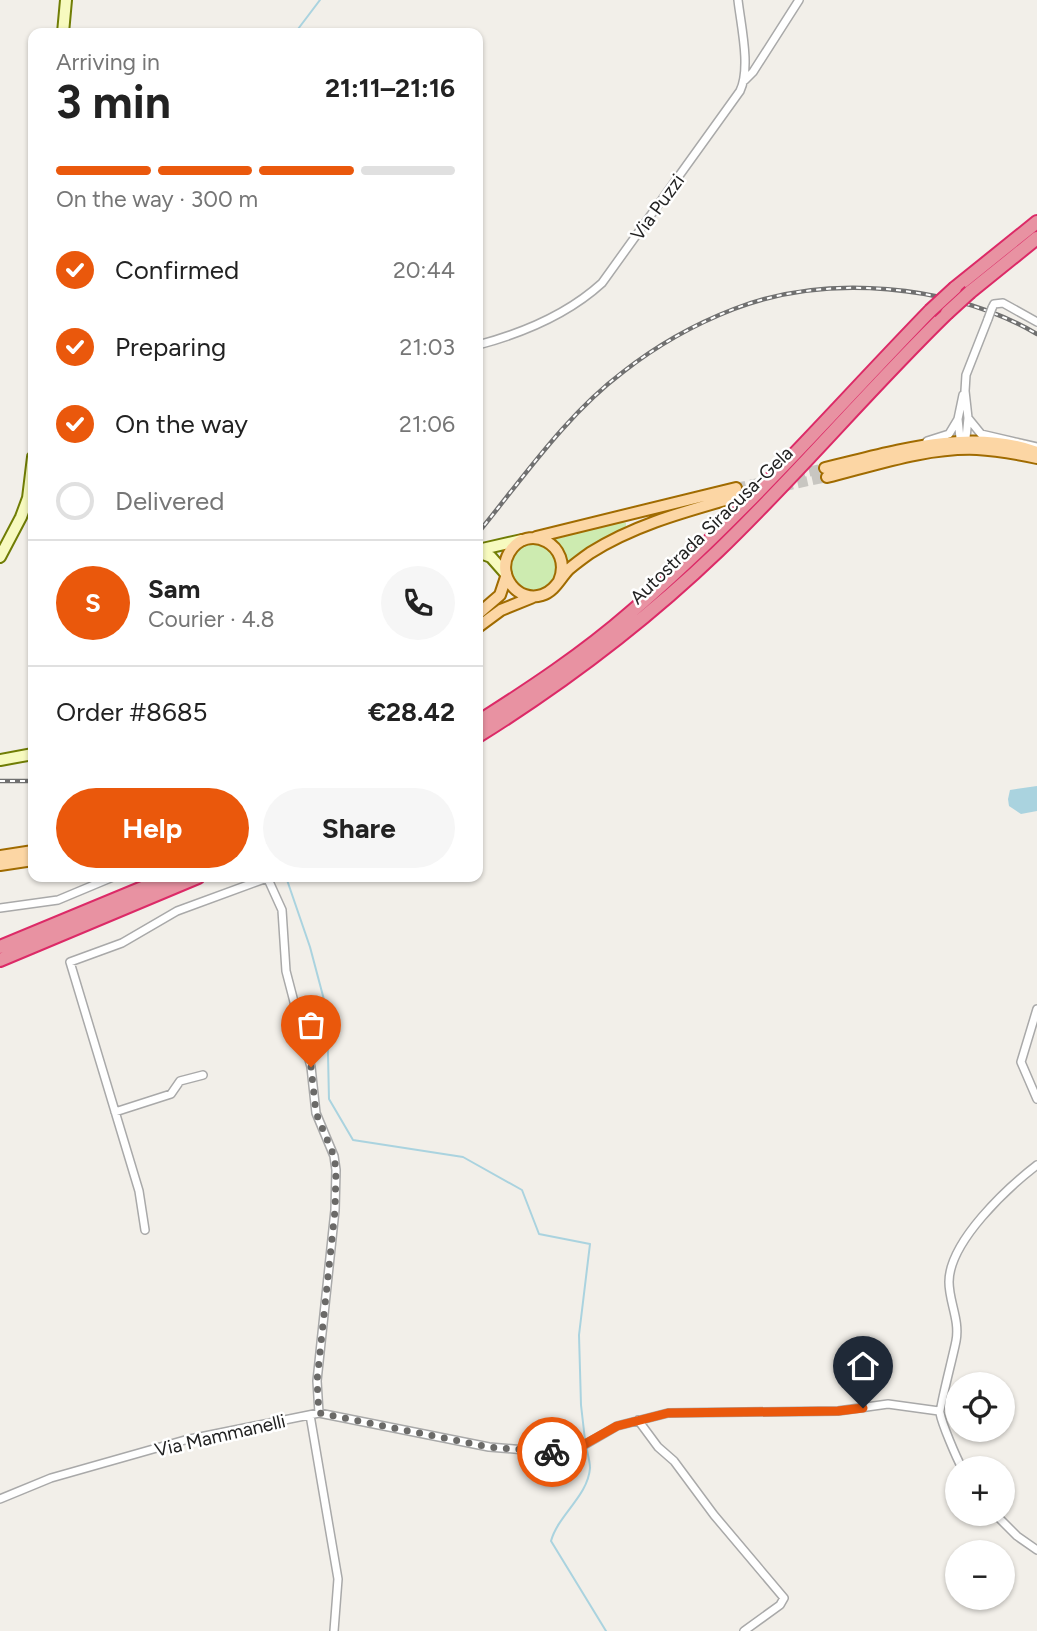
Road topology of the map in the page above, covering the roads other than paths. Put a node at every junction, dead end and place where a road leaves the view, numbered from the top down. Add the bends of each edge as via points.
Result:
1 (66, 0) edge
2 (738, 0) edge
3 (799, 0) edge
4 (63, 28) edge
5 (745, 81) junction
6 (1037, 222) edge
7 (1037, 238) edge
8 (1037, 322) edge
9 (483, 343) edge
10 (965, 391) junction
11 (968, 418) junction
12 (958, 419) junction
13 (963, 442) junction
14 (1037, 450) edge
15 (1017, 454) junction
16 (875, 457) junction
17 (1037, 458) edge
18 (895, 460) junction
19 (28, 498) edge
20 (526, 539) junction
21 (483, 550) edge
22 (483, 553) edge
23 (0, 557) edge
24 (506, 575) junction
25 (559, 581) junction
26 (536, 596) junction
27 (483, 610) edge
28 (483, 623) edge
29 (483, 719) edge
30 (483, 733) edge
31 (28, 755) edge
32 (0, 760) edge
33 (28, 852) edge
34 (1, 858) edge
35 (28, 860) edge
36 (101, 882) edge
37 (157, 882) edge
38 (186, 882) edge
39 (254, 882) edge
40 (269, 882) edge
41 (0, 908) edge
42 (0, 947) edge
43 (0, 960) edge
44 (1037, 1009) edge
45 (202, 1075) dead end
46 (1037, 1099) edge
47 (115, 1112) junction
48 (1037, 1165) edge
49 (145, 1230) dead end
50 (939, 1411) junction
51 (315, 1414) junction
52 (638, 1420) junction
53 (957, 1456) edge
54 (0, 1499) edge
55 (1007, 1526) edge
56 (1037, 1550) edge
57 (334, 1631) edge
58 (744, 1631) edge

1 - 4 street
2 - 5 street
3 - 5 street, Via Puzzi
5 - 9 street, Via Puzzi via 602,283 544,323
6 - 29 highway, Autostrada Siracusa-Gela, bridge via 930,311 690,560 628,615
7 - 30 highway, Autostrada Siracusa-Gela, bridge via 947,313 716,553 635,624
8 - 10 street, bridge via 1003,303 994,304 970,363
10 - 11 street
10 - 12 street
11 - 13 street
11 - 14 street via 987,436
12 - 13 street
12 - 16 street via 944,437
13 - 14 main road
13 - 15 street
13 - 16 main road
13 - 18 street
15 - 17 main road
15 - 18 main road via 954,450
16 - 18 main road via 826,472
19 - 23 street
20 - 21 street
20 - 24 main road via 508,554
20 - 25 main road via 544,540 560,554 563,568
20 - 25 main road via 737,492 630,530 588,554
22 - 24 street
24 - 26 main road via 515,589
24 - 27 main road via 500,595
25 - 26 main road via 549,592
26 - 28 main road via 501,610
31 - 32 street
33 - 34 main road
34 - 35 main road
36 - 41 street via 58,900
37 - 42 highway
38 - 43 highway
39 - 47 street via 177,911 122,943 70,962
40 - 51 street via 282,910 286,971 311,1067 316,1113 336,1170
44 - 46 street via 1021,1062
45 - 47 street via 180,1081 171,1094
47 - 49 street via 139,1191
48 - 50 street via 982,1216 951,1269 949,1288 957,1339
50 - 52 street, Via Mammanelli via 888,1404 838,1411 668,1413
50 - 53 street
51 - 52 street, Via Mammanelli via 489,1447 549,1452 576,1449
51 - 54 street, Via Mammanelli via 185,1440 51,1478
51 - 57 street via 338,1579
52 - 58 street via 783,1598
55 - 56 street

